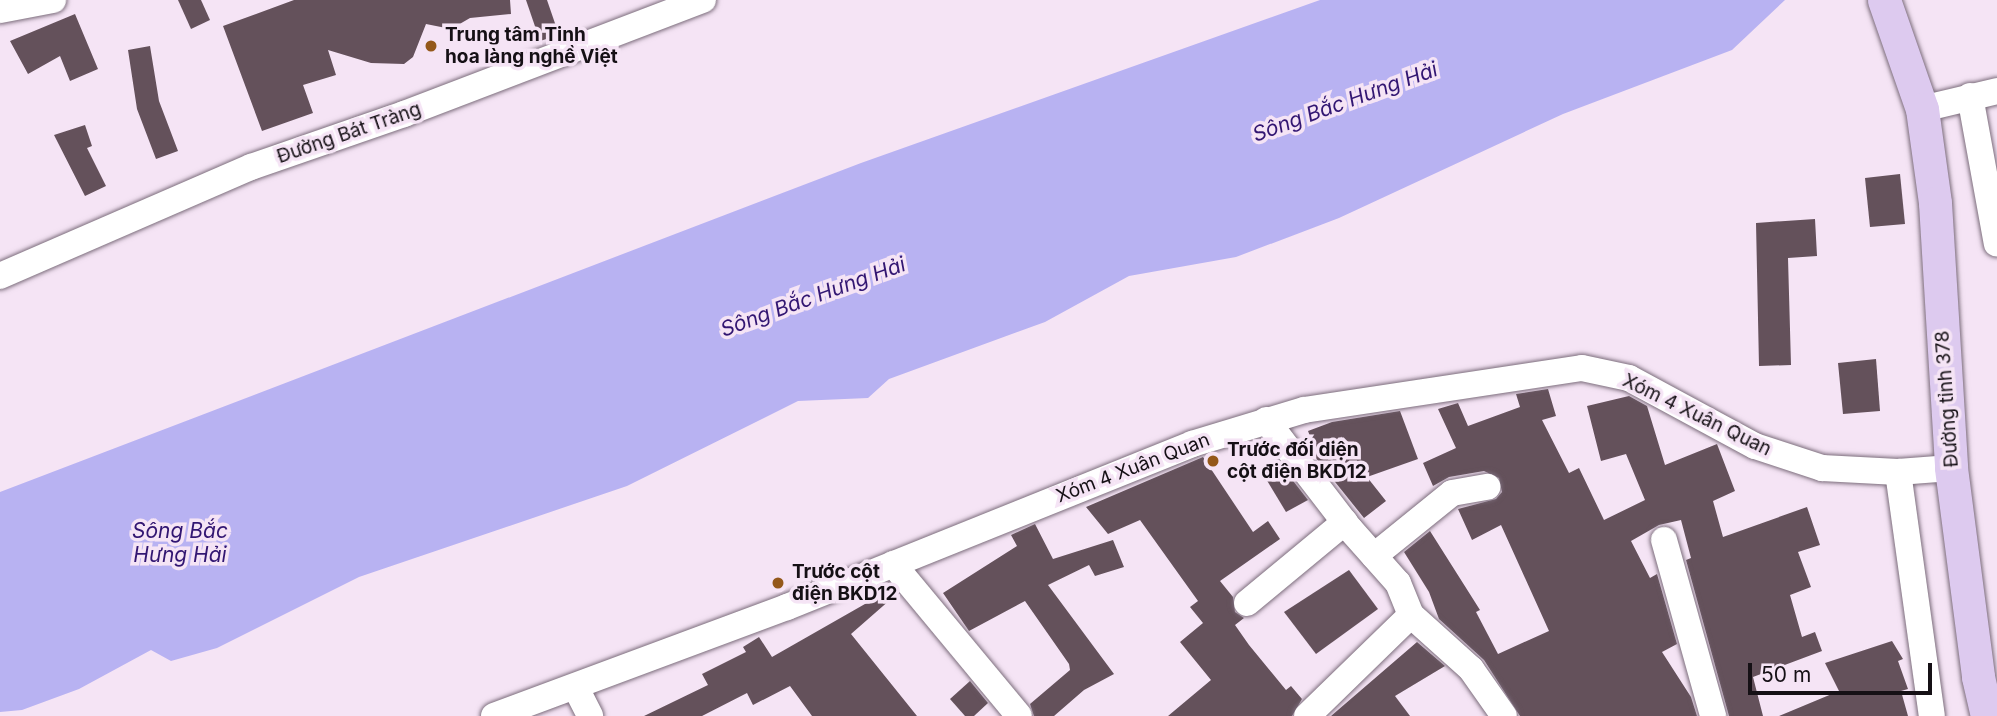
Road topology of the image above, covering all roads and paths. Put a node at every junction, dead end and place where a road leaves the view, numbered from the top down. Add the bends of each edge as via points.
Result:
1 (53, 0) edge
2 (703, 0) edge
3 (1884, 0) edge
4 (0, 10) edge
5 (1997, 91) edge
6 (1917, 96) junction
7 (1970, 96) junction
8 (1997, 244) edge
9 (0, 276) edge
10 (1266, 420) junction
11 (1951, 468) junction
12 (1898, 472) junction
13 (1487, 487) dead end
14 (1345, 522) junction
15 (1664, 540) dead end
16 (1374, 556) junction
17 (893, 564) junction
18 (1247, 603) dead end
19 (1411, 615) junction
20 (1978, 677) junction
21 (576, 688) junction
22 (1997, 707) edge
23 (494, 716) edge
24 (590, 716) edge
25 (1018, 716) edge
26 (1307, 716) edge
27 (1504, 716) edge
28 (1713, 716) edge
29 (1932, 716) edge
30 (1987, 716) edge

1 - 4 street
2 - 9 street, Đường Bát Tràng via 251,167
3 - 6 main road, Đường tỉnh 378
5 - 7 street
6 - 7 street
6 - 11 main road, Đường tỉnh 378 via 1936,203
7 - 8 street
10 - 12 street, Xóm 4 Xuân Quan via 1582,368 1629,378 1755,446 1788,457 1822,468
10 - 14 street
10 - 17 street, Xóm 4 Xuân Quan via 1128,469
11 - 12 street, Xóm 4 Xuân Quan
11 - 20 main road, Đường tỉnh 378
12 - 29 street
13 - 16 street via 1452,494
14 - 16 street
14 - 18 street
15 - 28 street
16 - 19 street via 1398,583
17 - 21 street, Xóm 4 Xuân Quan
17 - 25 street
19 - 26 street
19 - 27 street via 1471,669
20 - 22 main road
20 - 30 main road, Đường tỉnh 378
21 - 23 street, Xóm 4 Xuân Quan
21 - 24 street

